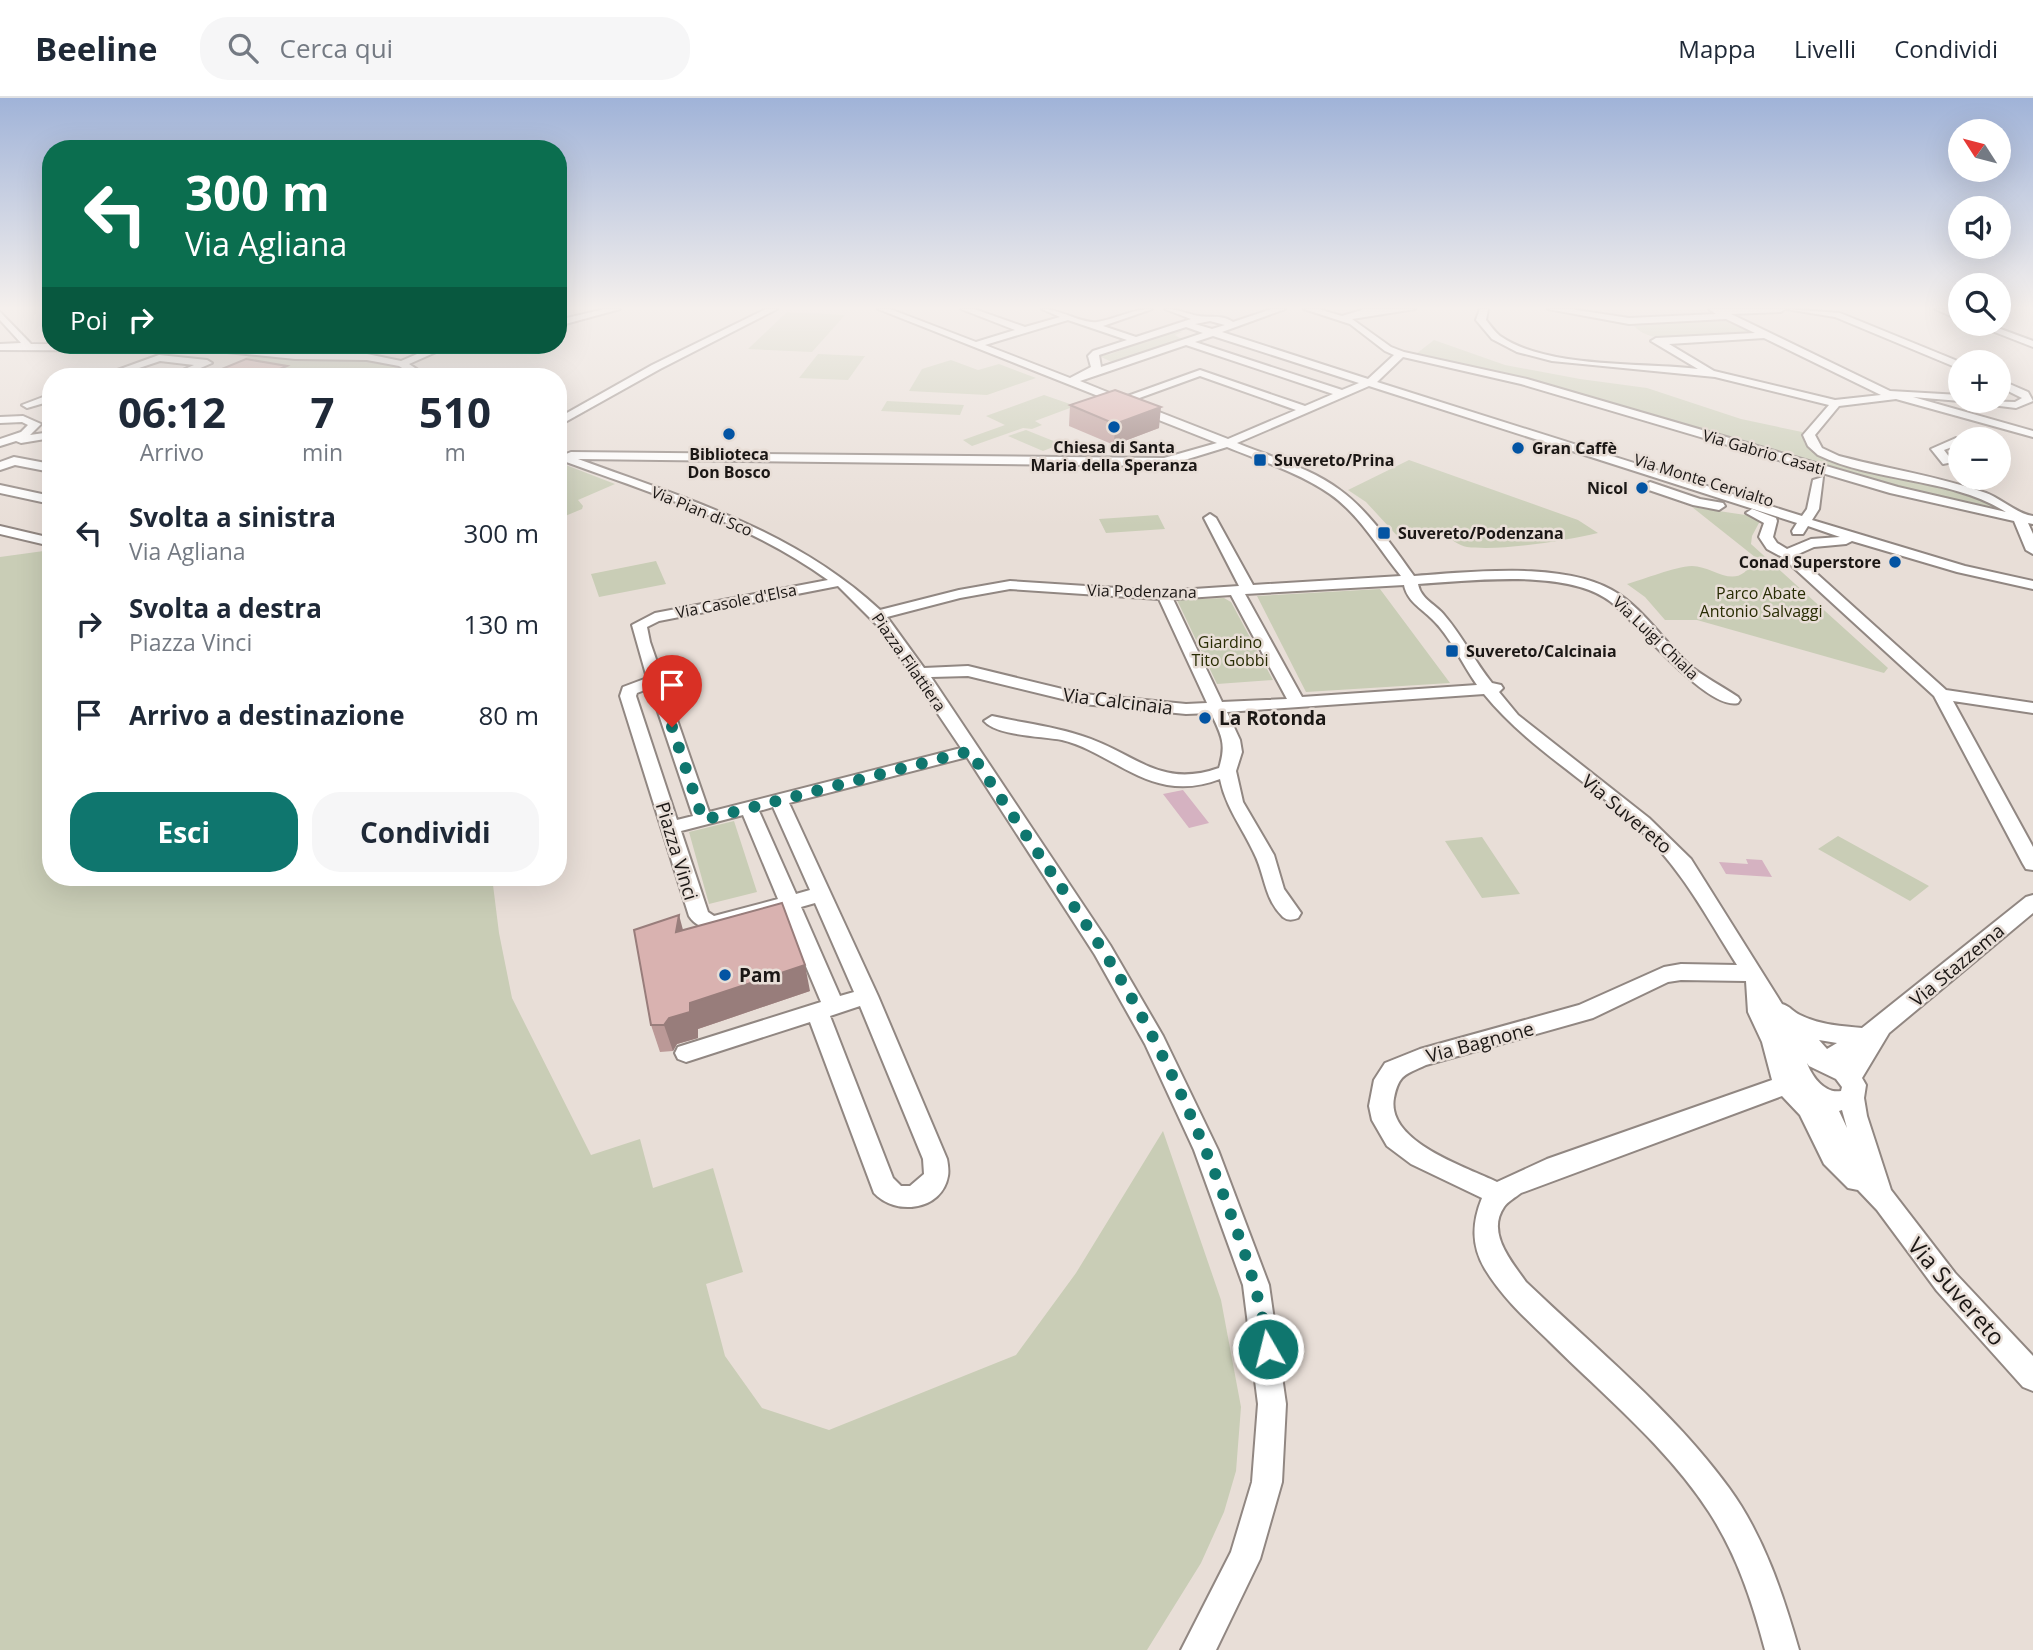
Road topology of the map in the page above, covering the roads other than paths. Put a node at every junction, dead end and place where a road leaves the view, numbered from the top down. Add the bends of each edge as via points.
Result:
1 (631, 381) edge
2 (1073, 381) edge
3 (1176, 381) edge
4 (1223, 381) edge
5 (1305, 381) edge
6 (1371, 381) edge
7 (1377, 381) edge
8 (1378, 381) edge
9 (1524, 381) edge
10 (1746, 381) edge
11 (1865, 381) edge
12 (2011, 388) edge
13 (1343, 394) junction
14 (1366, 394) dead end
15 (1408, 394) junction
16 (1896, 396) junction
17 (1948, 397) edge
18 (42, 400) edge
19 (1122, 401) junction
20 (1390, 402) junction
21 (1834, 404) junction
22 (2011, 404) edge
23 (27, 405) dead end
24 (1306, 410) junction
25 (567, 418) edge
26 (4, 419) edge
27 (27, 420) junction
28 (1990, 422) junction
29 (42, 425) edge
30 (42, 426) edge
31 (1981, 427) edge
32 (42, 433) edge
33 (1526, 433) junction
34 (2033, 434) edge
35 (1511, 441) junction
36 (1228, 443) junction
37 (1948, 444) edge
38 (2, 445) edge
39 (33, 453) dead end
40 (567, 455) edge
41 (632, 455) junction
42 (567, 458) edge
43 (14, 461) junction
44 (1574, 461) dead end
45 (1947, 462) dead end
46 (0, 466) edge
47 (42, 466) edge
48 (1640, 469) junction
49 (597, 470) junction
50 (1821, 475) junction
51 (1625, 478) dead end
52 (1638, 482) dead end
53 (0, 489) edge
54 (1709, 491) junction
55 (42, 498) edge
56 (1720, 506) junction
57 (1210, 518) dead end
58 (1807, 518) junction
59 (2019, 518) junction
60 (2033, 520) edge
61 (0, 530) edge
62 (42, 540) edge
63 (1876, 544) junction
64 (2033, 550) edge
65 (1787, 554) junction
66 (2033, 574) edge
67 (1410, 580) junction
68 (839, 582) junction
69 (2033, 585) edge
70 (1242, 591) junction
71 (1164, 595) junction
72 (877, 615) junction
73 (639, 629) joint
74 (920, 673) junction
75 (656, 680) junction
76 (1495, 688) junction
77 (1941, 694) junction
78 (1732, 701) dead end
79 (1297, 703) junction
80 (1219, 708) junction
81 (2033, 708) edge
82 (992, 721) dead end
83 (970, 751) junction
84 (1227, 771) junction
85 (779, 800) junction
86 (749, 807) junction
87 (703, 820) junction
88 (671, 828) junction
89 (2033, 864) edge
90 (821, 894) junction
91 (2033, 902) edge
92 (790, 904) junction
93 (1291, 913) dead end
94 (1759, 984) junction
95 (867, 996) junction
96 (825, 1009) junction
97 (1790, 1021) junction
98 (1872, 1033) junction
99 (686, 1053) dead end
100 (1825, 1062) junction
101 (1792, 1076) junction
102 (1851, 1088) junction
103 (1816, 1095) junction
104 (1498, 1194) junction
105 (1886, 1202) junction
106 (2033, 1377) edge
107 (1198, 1650) edge
108 (1782, 1650) edge

1 - 25 street
2 - 19 street, Via Suvereto
3 - 19 street
4 - 24 street
5 - 13 street
6 - 13 street
7 - 15 street, Via Monte Cervialto
8 - 58 street, Via Monte Cervialto
9 - 50 street, Via Gabrio Casati
10 - 21 street
11 - 16 street
12 - 22 street via 2029,399
13 - 24 street
14 - 20 street
15 - 20 street
15 - 33 street, Via Monte Cervialto
16 - 17 street
16 - 21 street
16 - 28 street
18 - 23 street
19 - 36 street, Via Suvereto
20 - 35 street
21 - 59 street via 1809,436 1819,452 1989,498
24 - 36 street
26 - 27 street
26 - 30 street
27 - 29 street
27 - 38 street via 35,424 33,429
28 - 31 street
28 - 34 street
32 - 38 street
33 - 35 street
33 - 48 street, Via Monte Cervialto
35 - 44 street
36 - 41 street via 1178,460 1150,463
36 - 67 street, Via Suvereto via 1307,475 1337,493
37 - 45 street via 1937,449
39 - 43 street
40 - 41 street
41 - 49 street via 606,461
42 - 49 street, Via Pian di Sco
43 - 46 street
43 - 47 street
48 - 51 street, Via Monte Cervialto
48 - 54 street, Via Monte Cervialto
49 - 68 street, Via Pian di Sco via 760,535 803,556
50 - 58 street
50 - 59 street, Via Gabrio Casati
52 - 56 street, Via Monte Cervialto
53 - 55 street
54 - 56 street
54 - 58 street, Via Monte Cervialto
56 - 65 street, Via Monte Cervialto via 1767,518 1771,525 1767,541
57 - 70 street
58 - 63 street, Via Monte Cervialto
58 - 65 street
58 - 66 street, Via Monte Cervialto
59 - 60 street, Via Gabrio Casati
59 - 64 street
61 - 62 street
63 - 65 street via 1822,541
63 - 69 street, Via Monte Cervialto
65 - 77 street
67 - 70 street, Via Podenzana
67 - 76 street, Via Suvereto via 1421,603 1439,617
67 - 78 street, Via Luigi Chiala via 1544,575 1594,587 1628,607 1689,673
68 - 72 street, Piazza Filattiera
68 - 73 street, Via Casole d'Elsa via 650,618
70 - 71 street, Via Podenzana
70 - 79 street
71 - 72 street, Via Podenzana via 1010,585
71 - 80 street
72 - 74 street, Piazza Filattiera
73 - 75 street, Piazza Vinci
74 - 80 street, Via Calcinaia via 968,671 1083,699
74 - 83 street, Piazza Filattiera
75 - 87 street, Piazza Vinci
75 - 88 street, Piazza Vinci via 633,686 628,693
76 - 79 street, Via Calcinaia
76 - 94 street, Via Suvereto via 1512,718 1636,816 1676,855
77 - 81 street
77 - 89 street
79 - 80 street, Via Calcinaia
80 - 84 street via 1233,746
82 - 84 street via 1079,740 1170,780 1202,782
83 - 85 street
83 - 107 street, Piazza Filattiera via 1103,950 1155,1042 1206,1150 1256,1285 1272,1404 1265,1491 1244,1559
84 - 93 street via 1234,802 1265,855 1275,890
85 - 86 street
85 - 90 street
86 - 87 street
86 - 92 street
87 - 88 street
88 - 92 street, Piazza Vinci via 695,908 707,922 720,923
90 - 92 street, Piazza Vinci
90 - 95 street
91 - 98 street, Via Stazzema
92 - 96 street
94 - 97 street, Via Suvereto
94 - 101 street via 1759,1012 1778,1067
94 - 104 street, Via Bagnone via 1681,972 1664,975 1585,1012 1420,1058 1393,1070 1381,1105 1396,1139 1420,1157
95 - 96 street
95 - 96 street via 936,1164 933,1182 918,1196 898,1197 883,1185
96 - 99 street
97 - 98 street via 1822,1032
97 - 100 street, Via Suvereto
98 - 100 street, Via Stazzema
98 - 102 street, Via Stazzema
100 - 101 street via 1808,1060
100 - 102 street, Via Suvereto
101 - 103 street, Via Suvereto
101 - 104 street
101 - 105 street via 1837,1162
102 - 103 street via 1836,1102
102 - 105 street, Via Suvereto via 1858,1127
103 - 105 street, Via Suvereto via 1857,1168
104 - 108 street via 1486,1220 1494,1260 1527,1302 1678,1448 1704,1479 1754,1563
105 - 106 street, Via Suvereto via 1947,1282

